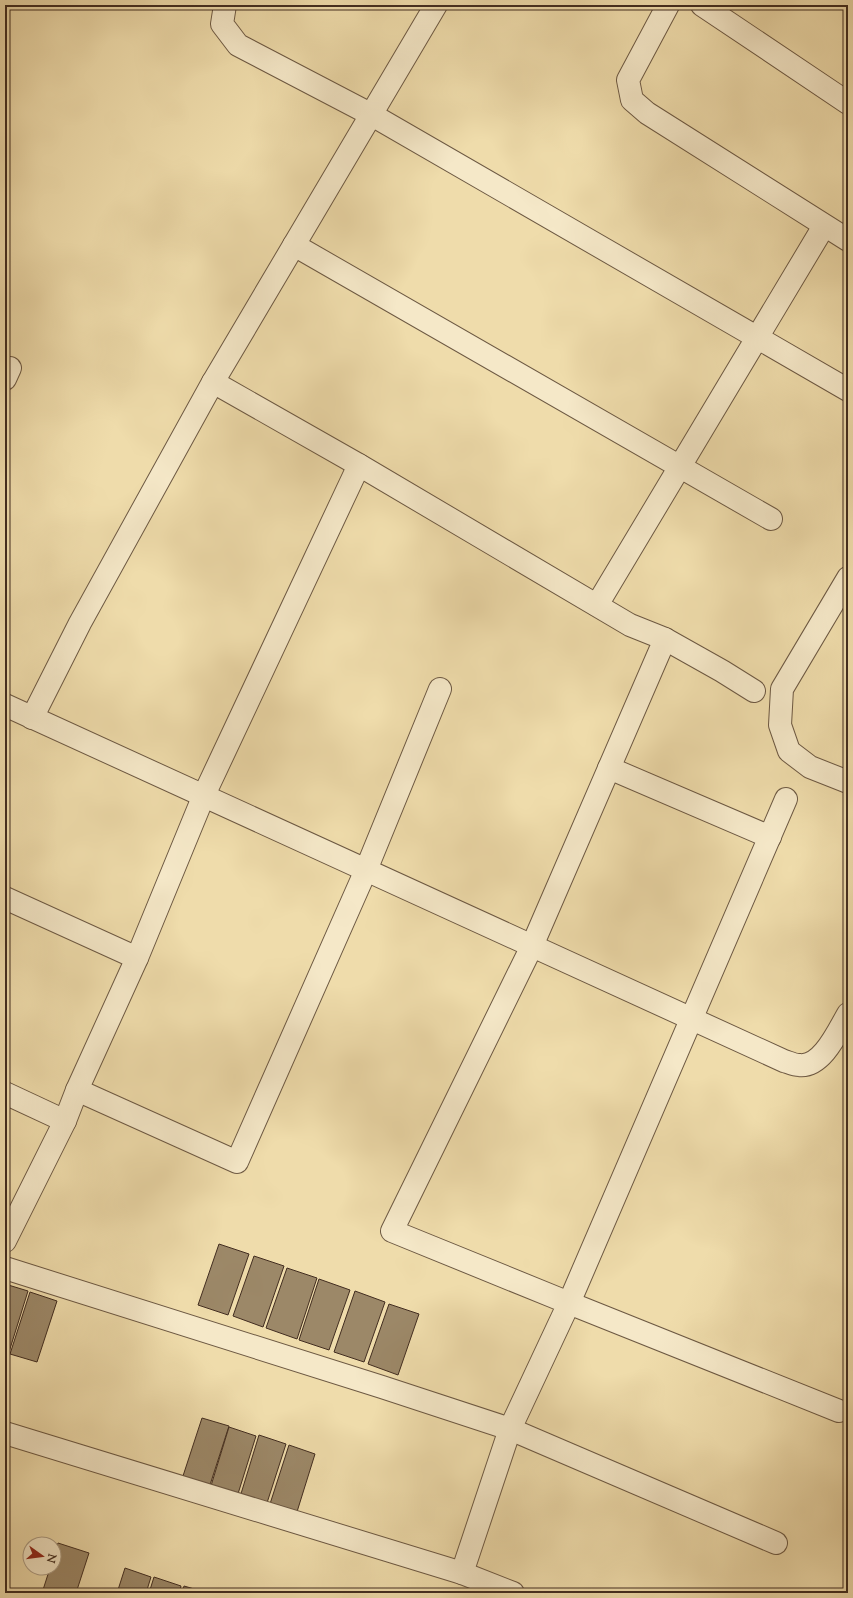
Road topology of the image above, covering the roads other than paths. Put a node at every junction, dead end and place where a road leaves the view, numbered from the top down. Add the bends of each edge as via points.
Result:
1 (225, 5) edge
2 (436, 5) edge
3 (668, 5) edge
4 (702, 5) edge
5 (848, 103) edge
6 (372, 115) junction
7 (824, 226) junction
8 (848, 240) edge
9 (294, 245) junction
10 (758, 338) junction
11 (213, 382) junction
12 (848, 390) edge
13 (359, 465) junction
14 (680, 467) junction
15 (771, 519) dead end
16 (848, 578) edge
17 (597, 605) junction
18 (664, 639) junction
19 (440, 689) dead end
20 (754, 691) dead end
21 (5, 705) edge
22 (32, 718) junction
23 (609, 768) junction
24 (848, 782) edge
25 (204, 795) junction
26 (786, 799) dead end
27 (770, 837) junction
28 (366, 870) junction
29 (5, 898) edge
30 (532, 946) junction
31 (137, 958) junction
32 (848, 1014) edge
33 (691, 1019) junction
34 (77, 1090) junction
35 (5, 1093) edge
36 (65, 1121) junction
37 (5, 1241) edge
38 (5, 1268) edge
39 (569, 1303) junction
40 (839, 1411) dead end
41 (510, 1429) junction
42 (5, 1433) edge
43 (776, 1543) dead end
44 (462, 1573) junction
45 (513, 1593) edge

1 - 6 street via 222,24 238,45
2 - 6 street
3 - 7 street via 628,80 632,100 648,113
4 - 5 street
6 - 9 street
6 - 10 street
7 - 8 street
7 - 10 street
9 - 11 street
9 - 14 street
10 - 12 street
10 - 14 street
11 - 13 street
11 - 22 street via 80,623
13 - 17 street
13 - 25 street
14 - 15 street
14 - 17 street
16 - 24 street via 782,689 780,725 790,751 810,767
17 - 18 street via 630,625
18 - 20 street
18 - 23 street
19 - 28 street
21 - 22 street
22 - 25 street
23 - 27 street
23 - 30 street
25 - 28 street
25 - 31 street
26 - 27 street
27 - 33 street
28 - 30 street
28 - 34 street via 237,1162
29 - 31 street
30 - 33 street
30 - 39 street via 392,1231
31 - 34 street
32 - 33 street via 830,1045 815,1061 800,1066
33 - 39 street
34 - 36 street
35 - 36 street
36 - 37 street
38 - 41 street
39 - 40 street
39 - 41 street
41 - 43 street
41 - 44 street
42 - 44 street
44 - 45 street

